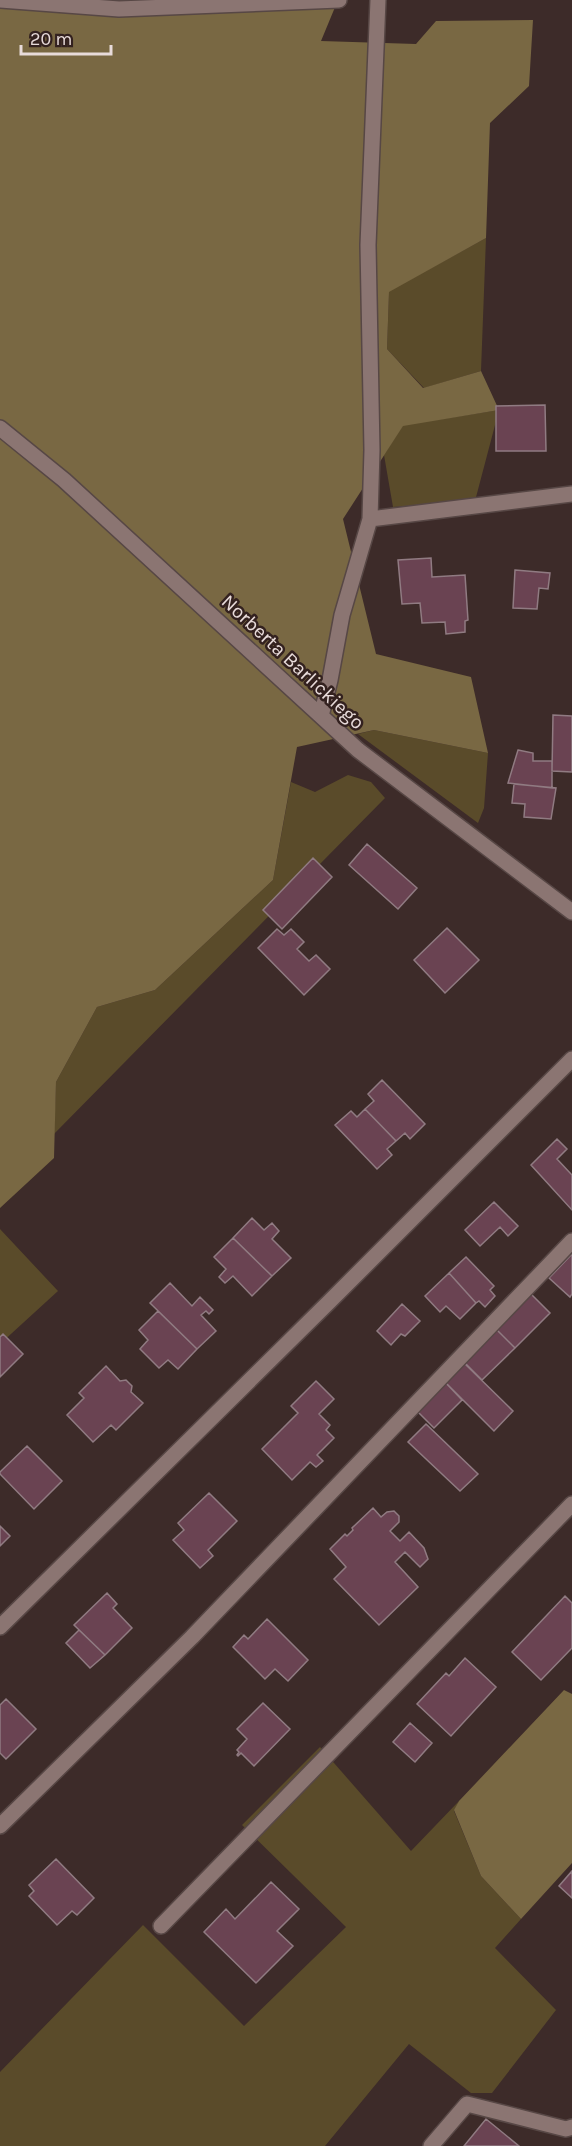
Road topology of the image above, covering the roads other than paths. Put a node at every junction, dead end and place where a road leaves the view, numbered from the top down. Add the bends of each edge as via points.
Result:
1 (0, 0) edge
2 (339, 0) edge
3 (378, 0) edge
4 (0, 428) edge
5 (572, 494) edge
6 (370, 519) junction
7 (321, 716) junction
8 (572, 912) edge
9 (572, 1059) edge
10 (572, 1241) edge
11 (572, 1504) edge
12 (0, 1627) edge
13 (0, 1826) edge
14 (161, 1926) dead end
15 (572, 2127) edge
16 (431, 2146) edge

1 - 2 street via 119,9
3 - 6 street via 369,246
4 - 7 street, Norberta Barlickiego via 64,480
5 - 6 street
6 - 7 street via 342,615
7 - 8 street, Norberta Barlickiego via 358,750
9 - 12 street
10 - 13 street via 192,1637
11 - 14 street
15 - 16 street via 566,2129 467,2104

